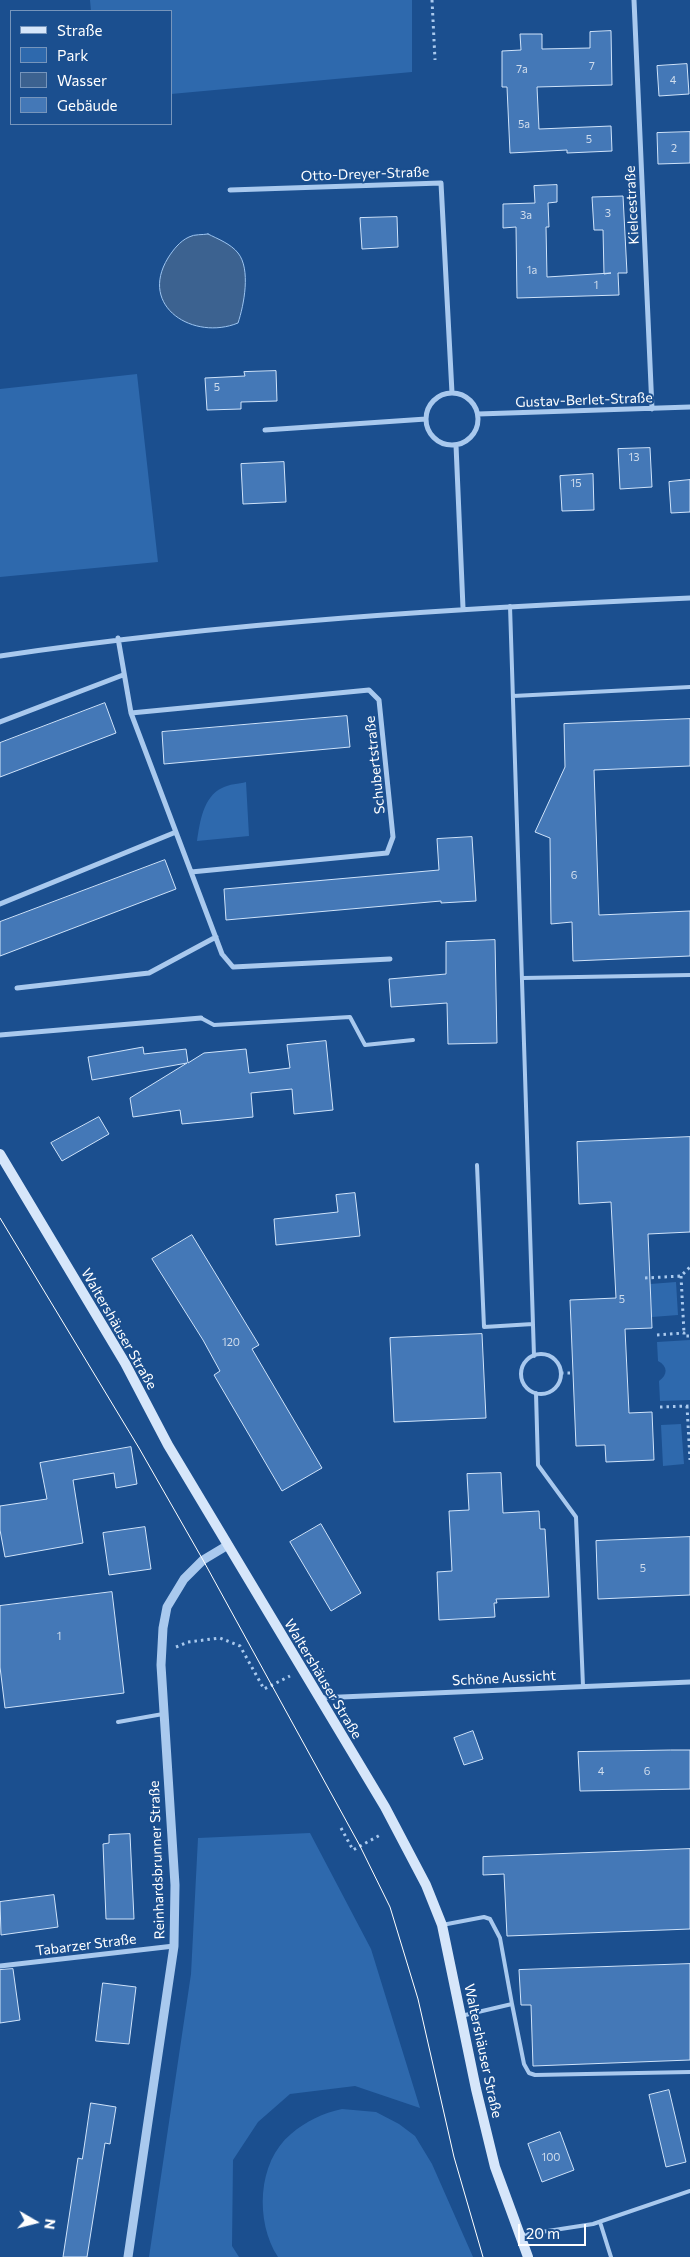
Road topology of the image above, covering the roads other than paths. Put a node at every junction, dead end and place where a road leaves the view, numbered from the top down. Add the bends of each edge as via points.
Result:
1 (634, 0) edge
2 (230, 190) dead end
3 (452, 392) junction
4 (690, 408) edge
5 (652, 409) junction
6 (478, 414) junction
7 (426, 420) junction
8 (265, 430) dead end
9 (456, 445) junction
10 (690, 598) edge
11 (510, 606) junction
12 (463, 608) junction
13 (118, 638) junction
14 (0, 656) edge
15 (122, 675) junction
16 (690, 687) edge
17 (513, 696) junction
18 (131, 713) junction
19 (0, 722) edge
20 (176, 832) junction
21 (191, 872) junction
22 (0, 904) edge
23 (216, 937) junction
24 (390, 959) dead end
25 (690, 975) edge
26 (523, 978) junction
27 (17, 988) dead end
28 (201, 1018) joint
29 (0, 1035) edge
30 (413, 1040) dead end
31 (0, 1154) edge
32 (477, 1165) dead end
33 (533, 1324) junction
34 (534, 1356) junction
35 (536, 1394) junction
36 (228, 1545) junction
37 (690, 1682) edge
38 (583, 1686) junction
39 (318, 1698) junction
40 (164, 1713) junction
41 (118, 1722) dead end
42 (442, 1925) junction
43 (174, 1946) junction
44 (0, 1966) edge
45 (512, 2004) junction
46 (461, 2016) junction
47 (690, 2072) edge
48 (690, 2191) edge
49 (600, 2222) junction
50 (519, 2235) junction
51 (128, 2257) edge
52 (528, 2257) edge
53 (611, 2257) edge

1 - 5 street, Kielcestraße
2 - 3 street, Otto-Dreyer-Straße via 442,183
3 - 6 street via 470,399
3 - 7 street via 431,403
4 - 5 street, Gustav-Berlet-Straße
5 - 6 street, Gustav-Berlet-Straße
6 - 9 street via 478,423 471,438
7 - 8 street
7 - 9 street via 432,436 447,445
9 - 12 street
10 - 11 street
11 - 12 street
11 - 17 lane
12 - 13 street
13 - 14 street
13 - 15 street
15 - 18 street
15 - 19 street
16 - 17 lane
17 - 26 lane
18 - 20 street
18 - 21 street, Schubertstraße via 369,690 379,700 393,837 387,854
20 - 21 street
20 - 22 street
21 - 23 street
23 - 24 street via 222,954 233,967
23 - 27 street via 149,974
25 - 26 lane
26 - 33 lane
28 - 29 street
28 - 30 lane via 214,1025 350,1017 365,1045
31 - 36 main road, Waltershäuser Straße via 125,1363 168,1445
32 - 33 lane via 484,1326
33 - 34 lane
34 - 35 lane via 521,1369 521,1380 527,1390
34 - 35 lane via 550,1356 558,1364 561,1374 558,1386 549,1393
35 - 38 lane via 538,1465 576,1517
36 - 39 main road, Waltershäuser Straße
36 - 40 street, Reinhardsbrunner Straße via 203,1560 184,1579 167,1607 161,1649
37 - 38 street, Schöne Aussicht
38 - 39 street, Schöne Aussicht
39 - 42 main road, Waltershäuser Straße via 396,1826
40 - 41 lane
40 - 43 street, Reinhardsbrunner Straße via 175,1885
42 - 45 lane via 490,1918 500,1938
42 - 46 main road, Waltershäuser Straße
43 - 44 street, Tabarzer Straße
43 - 51 street, Reinhardsbrunner Straße
45 - 46 lane
45 - 47 lane via 524,2064 529,2073
46 - 50 main road, Waltershäuser Straße via 495,2167
48 - 49 lane
49 - 50 lane
49 - 53 lane
50 - 52 main road, Waltershäuser Straße

